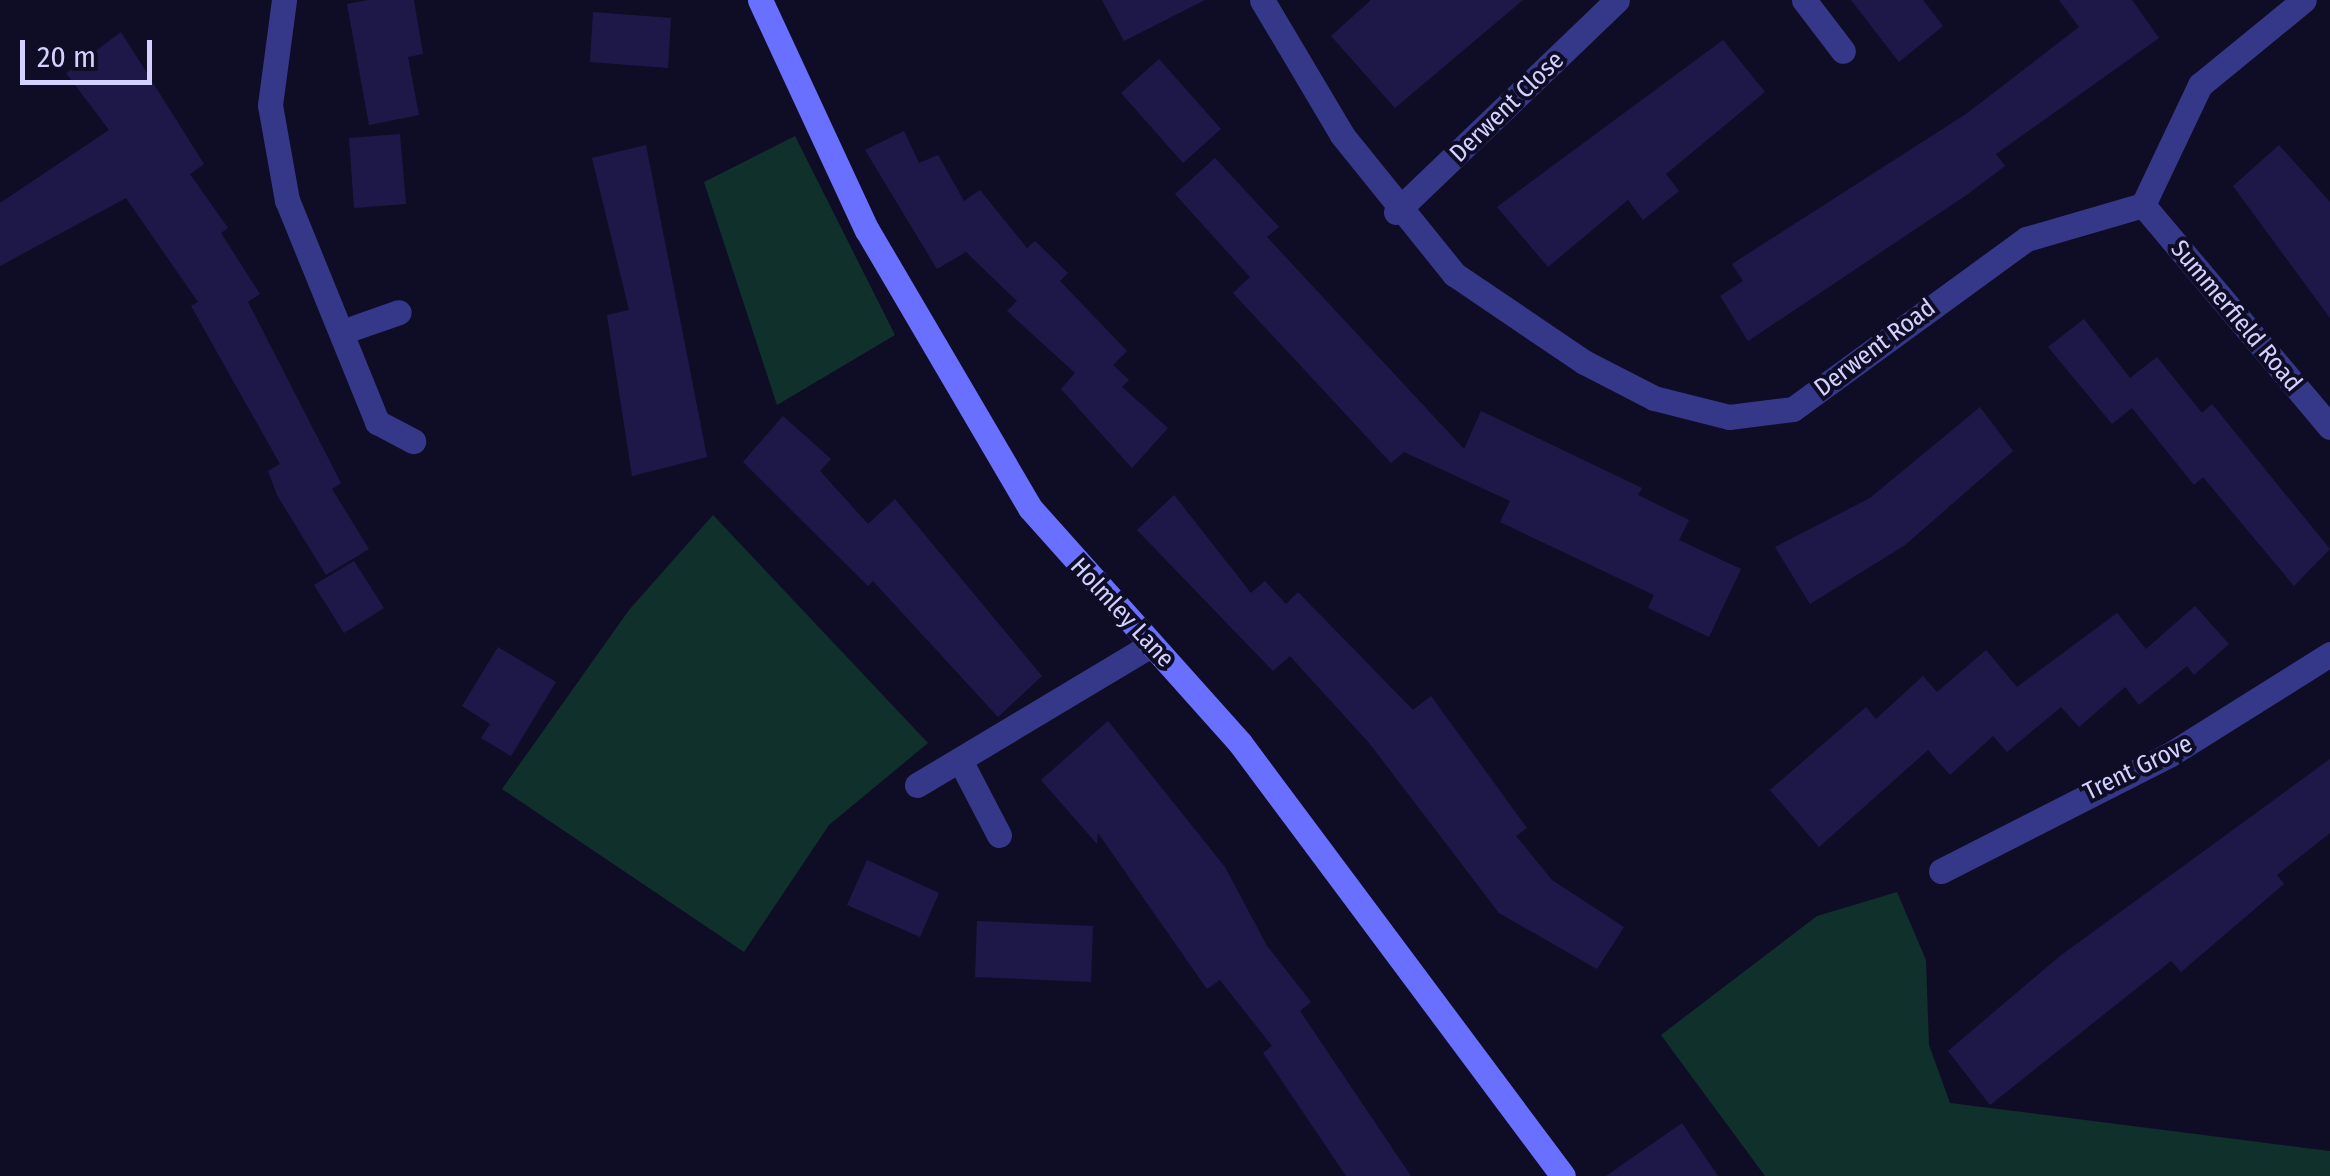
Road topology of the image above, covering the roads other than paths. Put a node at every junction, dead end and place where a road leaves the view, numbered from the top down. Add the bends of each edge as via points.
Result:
1 (284, 0) edge
2 (760, 0) edge
3 (1262, 0) edge
4 (1617, 0) edge
5 (1804, 0) edge
6 (2304, 0) edge
7 (1843, 52) dead end
8 (2143, 205) junction
9 (1396, 212) junction
10 (399, 312) dead end
11 (342, 332) junction
12 (2330, 427) edge
13 (413, 440) dead end
14 (1151, 644) junction
15 (2330, 654) edge
16 (962, 764) junction
17 (917, 786) dead end
18 (999, 835) dead end
19 (1940, 871) dead end
20 (1564, 1176) edge

1 - 11 street via 270,105 274,151
2 - 14 main road, Holmley Lane via 867,230 951,383 1030,508
3 - 9 street, Derwent Road
4 - 9 street, Derwent Close
5 - 7 street
6 - 8 street via 2200,85
8 - 9 street, Derwent Road via 2026,239 1843,377 1793,408 1758,417 1654,398 1541,338 1454,274
8 - 12 street, Summerfield Road
10 - 11 street
11 - 13 street via 377,422
14 - 16 street
14 - 20 main road, Holmley Lane via 1376,915
15 - 19 street, Trent Grove via 2169,756
16 - 17 street
16 - 18 street

